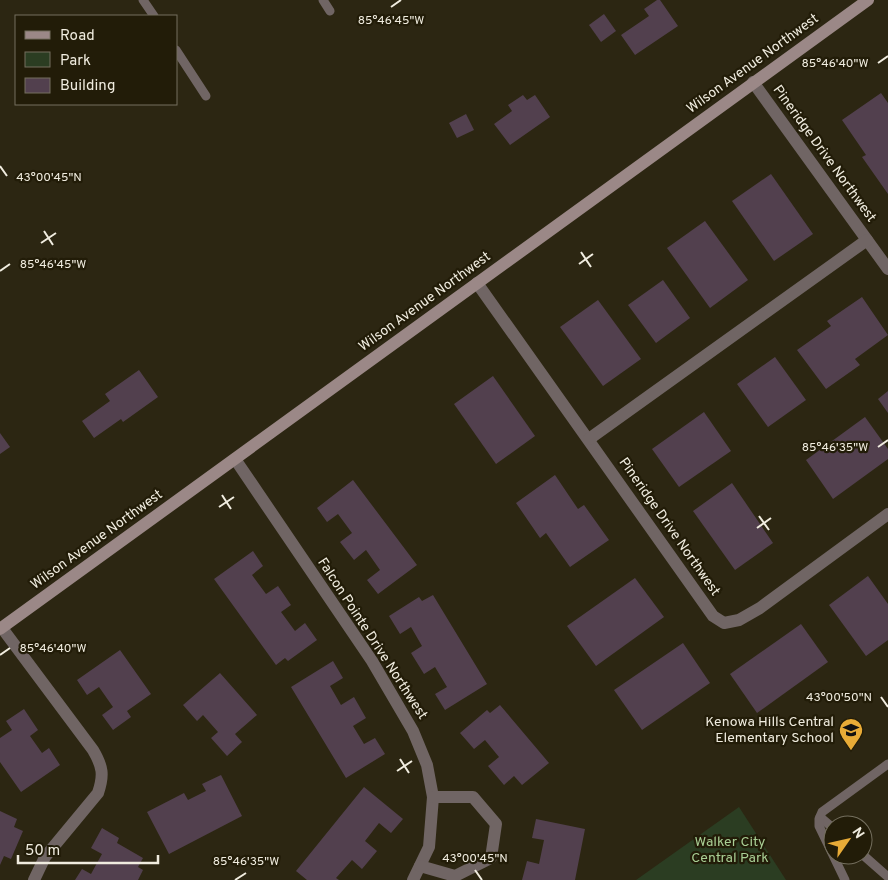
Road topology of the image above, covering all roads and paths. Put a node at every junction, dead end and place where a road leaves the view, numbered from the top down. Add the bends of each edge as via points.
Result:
1 (143, 0) edge
2 (323, 0) edge
3 (868, 0) edge
4 (330, 11) dead end
5 (153, 15) edge
6 (178, 53) edge
7 (753, 82) junction
8 (206, 96) dead end
9 (867, 240) junction
10 (888, 269) edge
11 (477, 283) junction
12 (589, 440) junction
13 (235, 459) junction
14 (888, 514) edge
15 (1, 628) edge
16 (888, 764) edge
17 (433, 797) junction
18 (820, 817) junction
19 (823, 820) edge
20 (873, 864) edge
21 (420, 866) junction
22 (888, 877) edge
23 (34, 880) edge
24 (413, 880) edge
25 (845, 880) edge

1 - 5 lane
2 - 4 lane
3 - 7 main road, Wilson Avenue Northwest
6 - 8 lane
7 - 9 street, Pineridge Drive Northwest
7 - 11 main road, Wilson Avenue Northwest
9 - 10 street, Pineridge Drive Northwest
9 - 12 street
11 - 12 street, Pineridge Drive Northwest
11 - 13 main road, Wilson Avenue Northwest
12 - 14 street, Pineridge Drive Northwest via 713,616 724,623 739,620 760,608
13 - 15 main road, Wilson Avenue Northwest
13 - 17 street, Falcon Pointe Drive Northwest via 372,661 413,731 427,765
15 - 23 street via 93,750 102,772 98,793 45,857
16 - 18 lane via 822,812
17 - 21 street, Falcon Pointe Drive Northwest via 429,847
17 - 21 street via 473,796 496,824 491,858 455,876
18 - 19 lane
18 - 25 lane via 819,826
20 - 22 lane
21 - 24 street, Falcon Pointe Drive Northwest

